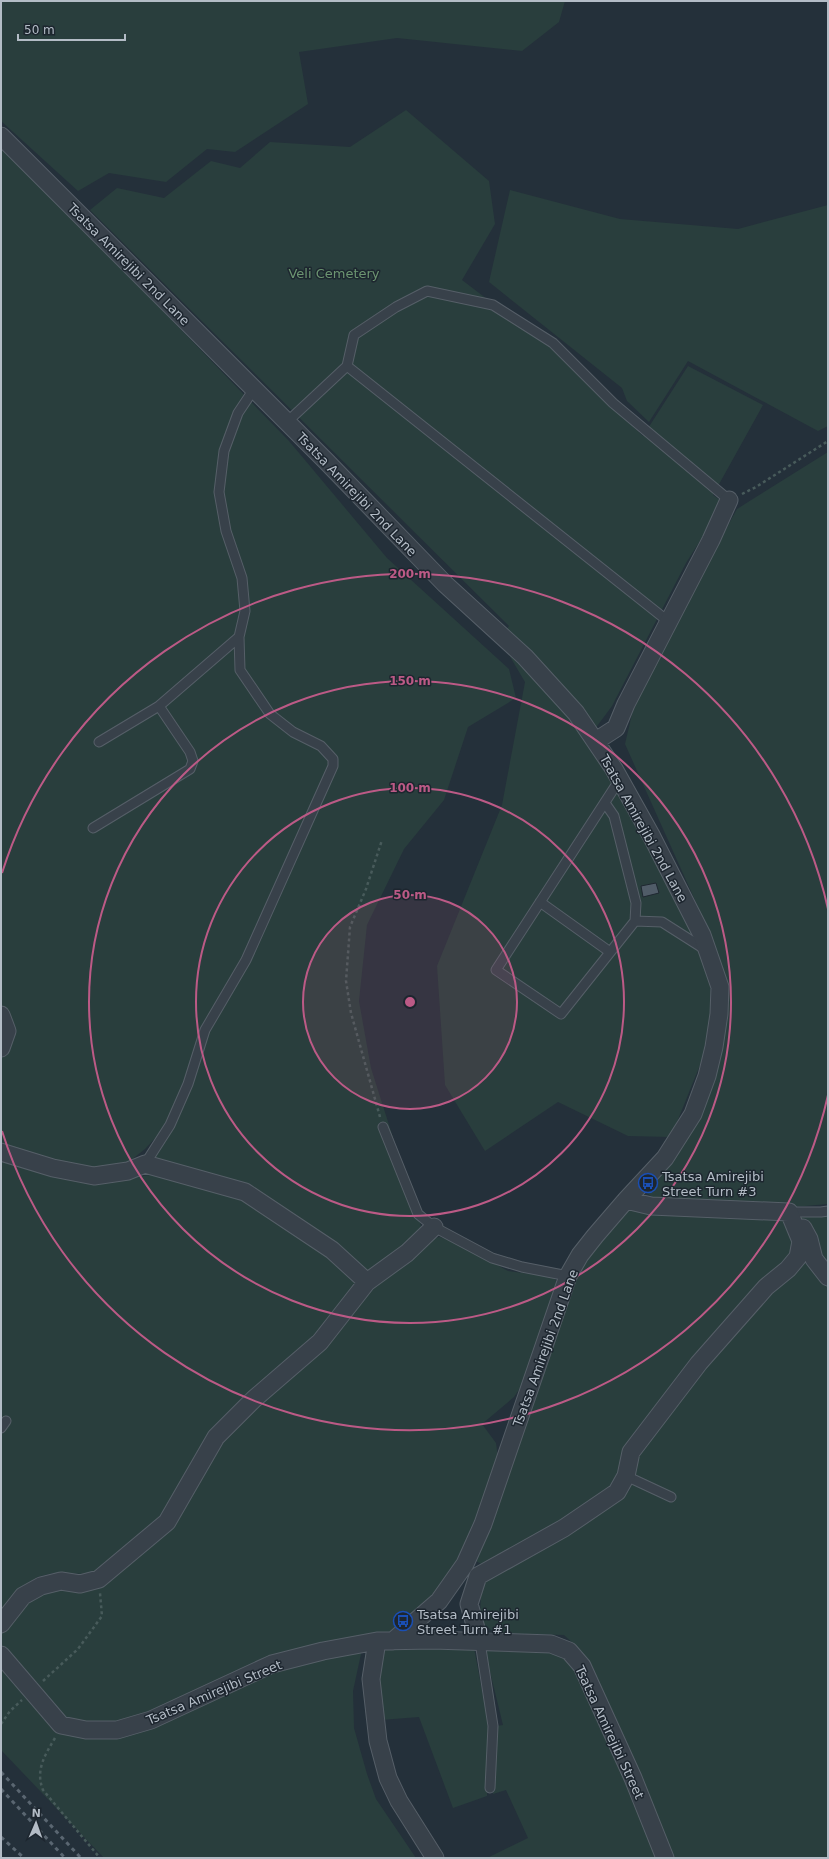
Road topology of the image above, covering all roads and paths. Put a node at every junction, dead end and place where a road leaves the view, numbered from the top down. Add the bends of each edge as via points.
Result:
1 (1, 136) edge
2 (347, 366) junction
3 (254, 389) junction
4 (287, 422) junction
5 (828, 441) edge
6 (729, 500) junction
7 (669, 622) junction
8 (239, 637) junction
9 (159, 706) junction
10 (596, 741) junction
11 (100, 742) dead end
12 (620, 779) junction
13 (605, 803) junction
14 (93, 828) dead end
15 (382, 840) dead end
16 (540, 902) junction
17 (635, 921) junction
18 (708, 951) junction
19 (610, 952) junction
20 (1, 1015) edge
21 (1, 1048) edge
22 (383, 1127) joint
23 (1, 1152) edge
24 (146, 1164) junction
25 (626, 1200) junction
26 (828, 1211) edge
27 (789, 1212) junction
28 (434, 1227) junction
29 (568, 1276) junction
30 (828, 1277) edge
31 (367, 1282) junction
32 (626, 1476) junction
33 (671, 1497) dead end
34 (465, 1564) junction
35 (478, 1576) junction
36 (99, 1579) junction
37 (1, 1624) edge
38 (385, 1641) junction
39 (480, 1642) junction
40 (1, 1654) edge
41 (31, 1692) junction
42 (1, 1724) edge
43 (61, 1725) junction
44 (490, 1788) dead end
45 (100, 1858) edge
46 (435, 1858) edge
47 (665, 1858) edge

1 - 3 street, Tsatsa Amirejibi 2nd Lane
2 - 4 lane
2 - 6 lane via 354,335 396,307 427,291 493,305 553,343 613,403
2 - 7 lane
3 - 4 street, Tsatsa Amirejibi 2nd Lane
3 - 8 lane via 238,413 224,451 219,492 226,531 242,578 245,611
4 - 10 street, Tsatsa Amirejibi 2nd Lane via 445,584 524,657 576,712
5 - 6 path via 756,487
6 - 7 street
7 - 10 street via 616,728
8 - 9 lane
8 - 24 lane via 240,670 253,692 270,714 292,732 321,746 333,759 333,766 246,960 205,1030 188,1084 170,1126
9 - 11 lane
9 - 14 lane via 190,752 193,761 190,769
10 - 12 street, Tsatsa Amirejibi 2nd Lane
12 - 13 lane
12 - 18 street, Tsatsa Amirejibi 2nd Lane via 702,934
13 - 16 lane
13 - 17 lane via 614,816 636,903
15 - 22 path via 350,927 346,981 351,1014
16 - 19 lane
16 - 19 lane via 496,970 561,1014
17 - 18 lane via 662,922
17 - 19 lane
18 - 25 street, Tsatsa Amirejibi 2nd Lane via 720,987 715,1040 707,1076 693,1114 665,1158
20 - 21 street via 7,1031
22 - 28 lane via 418,1214
23 - 24 street via 52,1168 94,1176 128,1171
24 - 31 street via 245,1192 332,1250
25 - 27 street via 650,1206
25 - 29 street, Tsatsa Amirejibi 2nd Lane via 580,1256
26 - 27 lane
27 - 30 street via 800,1221 810,1239 814,1259
27 - 32 street via 801,1241 798,1257 766,1288 699,1363 631,1452
28 - 29 lane via 492,1258
28 - 31 street via 407,1253
29 - 34 street, Tsatsa Amirejibi 2nd Lane via 483,1524
31 - 36 street via 320,1342 254,1399 216,1437 167,1522
32 - 33 lane
32 - 35 street via 617,1492 582,1516
34 - 35 lane
34 - 38 street, Tsatsa Amirejibi 2nd Lane via 438,1601
35 - 39 street via 469,1604
36 - 37 street via 80,1584 61,1581 41,1586 23,1596
36 - 41 path via 102,1616 78,1649
38 - 39 street, Tsatsa Amirejibi Street
38 - 43 street, Tsatsa Amirejibi Street via 272,1664 151,1720 117,1730 86,1730
38 - 46 street via 371,1679 378,1741 388,1778 399,1801
39 - 44 lane via 493,1726
39 - 47 street, Tsatsa Amirejibi Street via 552,1644 569,1652 582,1666 633,1778
40 - 41 street
41 - 42 path via 10,1711
41 - 43 street
43 - 45 path via 43,1760 38,1779 43,1790

